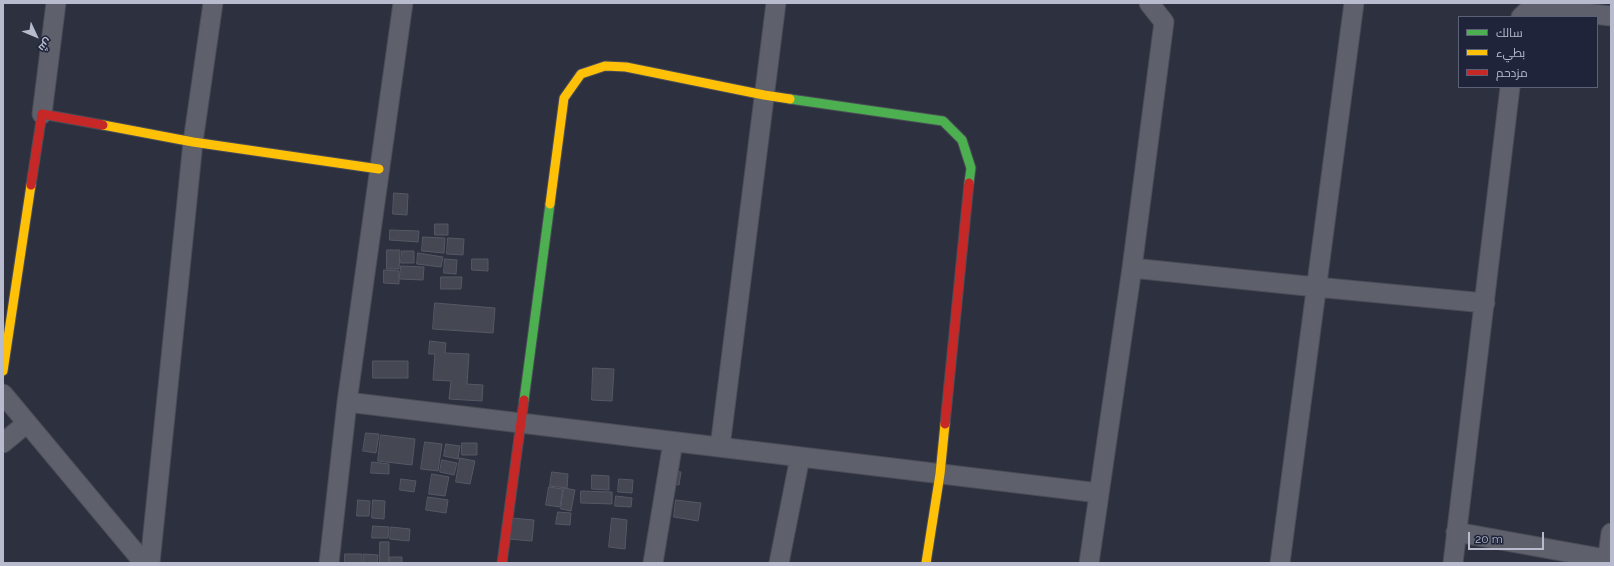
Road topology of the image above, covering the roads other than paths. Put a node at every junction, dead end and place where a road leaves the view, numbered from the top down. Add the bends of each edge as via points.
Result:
1 (56, 3) edge
2 (214, 3) edge
3 (403, 3) edge
4 (776, 3) edge
5 (1149, 3) edge
6 (1354, 3) edge
7 (1522, 16) edge
8 (1611, 16) edge
9 (1510, 88) edge
10 (764, 95) junction
11 (42, 114) junction
12 (193, 142) junction
13 (379, 169) junction
14 (1132, 268) junction
15 (1316, 287) junction
16 (1485, 303) junction
17 (3, 371) edge
18 (3, 394) edge
19 (346, 402) junction
20 (27, 423) junction
21 (521, 424) junction
22 (673, 442) junction
23 (3, 443) edge
24 (720, 447) junction
25 (800, 457) junction
26 (940, 474) junction
27 (1099, 493) junction
28 (1456, 532) junction
29 (1611, 533) edge
30 (1608, 561) edge
31 (144, 563) edge
32 (150, 563) edge
33 (329, 563) edge
34 (502, 563) edge
35 (653, 563) edge
36 (779, 563) edge
37 (926, 563) edge
38 (1088, 563) edge
39 (1280, 563) edge
40 (1453, 563) edge

1 - 11 street
2 - 12 street
3 - 13 street
4 - 10 street
5 - 14 street via 1164,22
6 - 15 street
7 - 8 street via 1532,7
9 - 16 street
10 - 21 street via 626,67 605,66 581,74 564,98
10 - 24 street
10 - 26 street via 943,121 962,140 971,168
11 - 12 street
11 - 17 street
12 - 13 street
12 - 32 street
13 - 19 street
14 - 15 street
14 - 27 street
15 - 16 street
15 - 39 street
16 - 28 street
18 - 20 street
19 - 21 street
19 - 33 street
20 - 23 street
20 - 31 street
21 - 22 street
21 - 34 street
22 - 24 street
22 - 35 street
24 - 25 street
25 - 26 street
25 - 36 street
26 - 27 street
26 - 37 street
27 - 38 street
28 - 30 street
28 - 40 street
29 - 30 street

